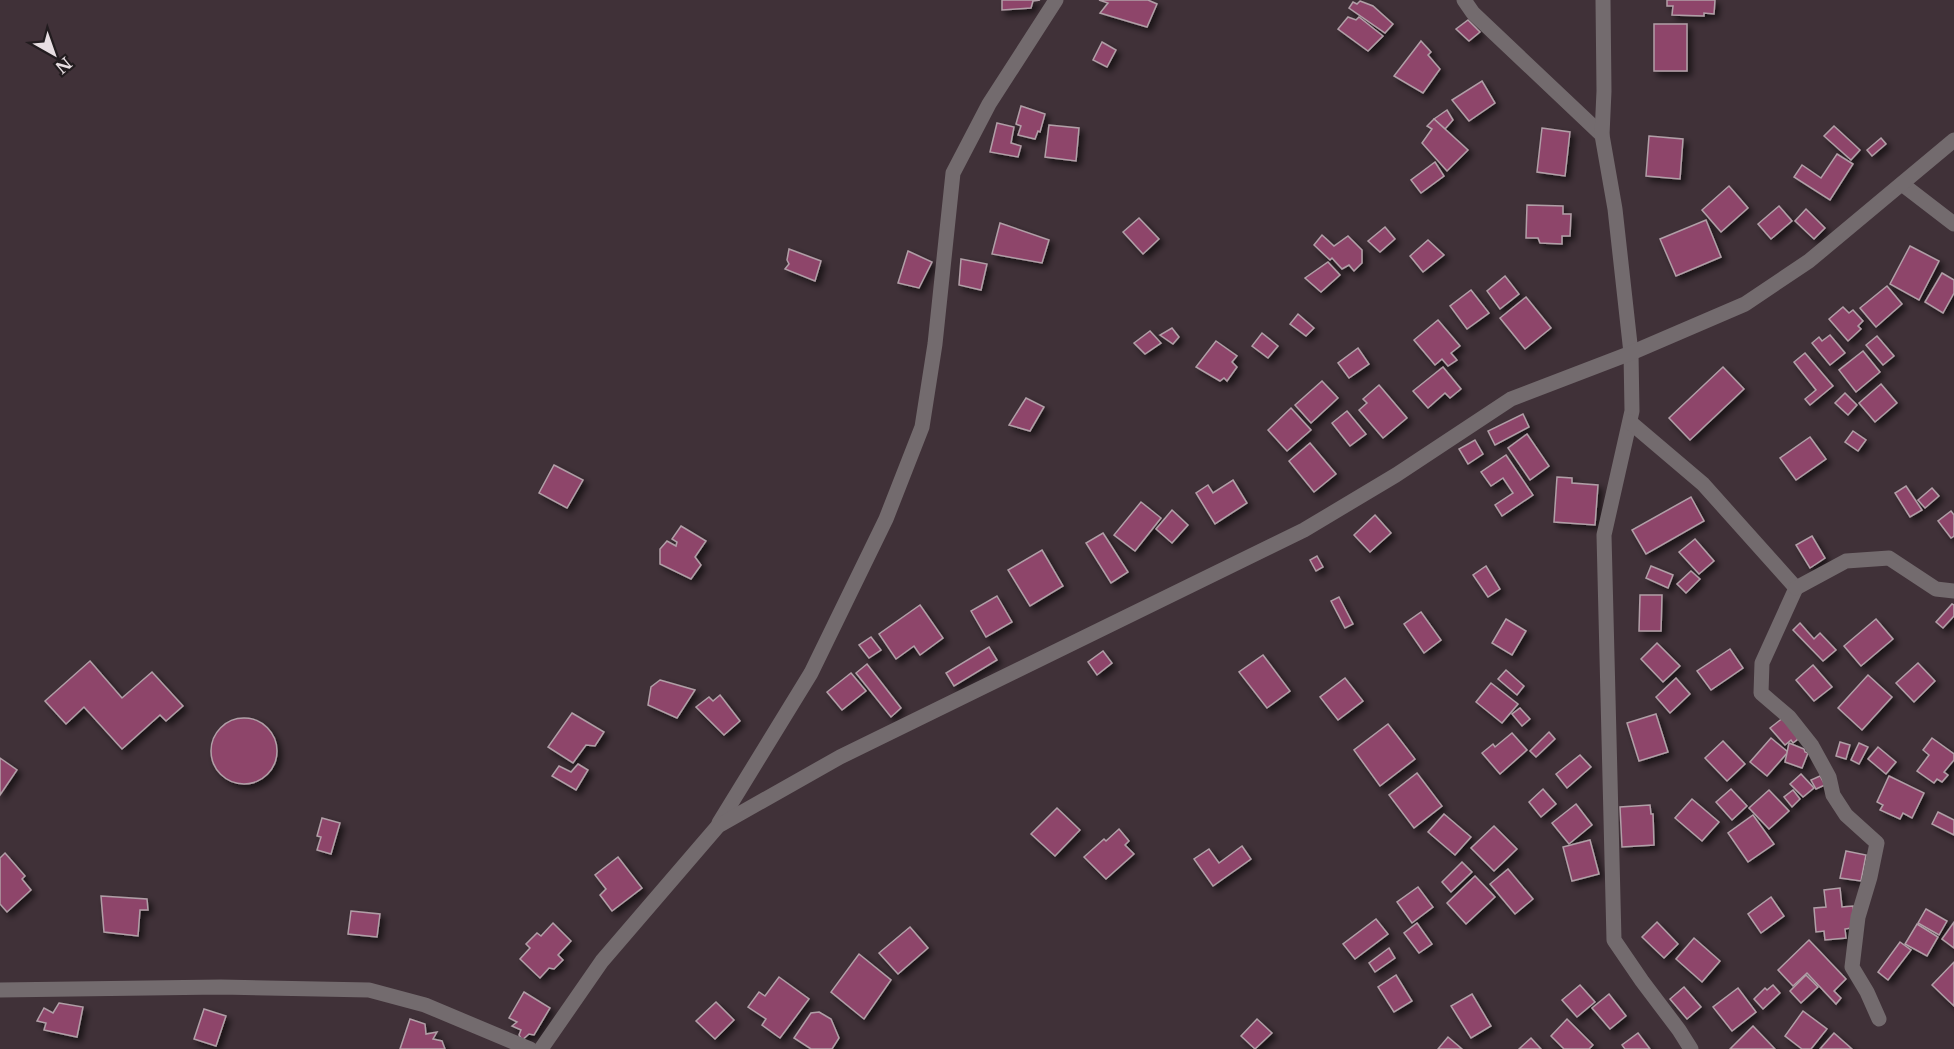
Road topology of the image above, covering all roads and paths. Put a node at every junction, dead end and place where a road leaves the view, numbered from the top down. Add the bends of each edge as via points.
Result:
1 (1056, 0) edge
2 (1464, 0) edge
3 (1603, 0) edge
4 (1602, 135) junction
5 (1954, 140) edge
6 (1902, 184) junction
7 (1954, 224) edge
8 (1631, 353) junction
9 (1630, 422) junction
10 (1796, 588) junction
11 (1954, 591) edge
12 (718, 826) junction
13 (0, 990) edge
14 (1879, 1019) dead end
15 (530, 1049) edge
16 (541, 1049) edge
17 (1691, 1049) edge

1 - 12 street via 989,104 953,173 922,427 886,519 811,673
2 - 4 street
3 - 4 street
4 - 8 street via 1615,209
5 - 6 street
6 - 7 street
6 - 8 street via 1809,261 1745,304
8 - 9 street
8 - 12 street via 1511,399 1396,476 1304,530 840,757
9 - 10 street via 1703,484
9 - 17 street via 1604,535 1614,940
10 - 11 street via 1846,561 1889,558 1936,589
10 - 14 street via 1762,663 1761,693 1812,746 1846,815 1877,843 1858,917 1852,967
12 - 16 street via 602,961
13 - 15 street via 221,987 369,990 426,1005

